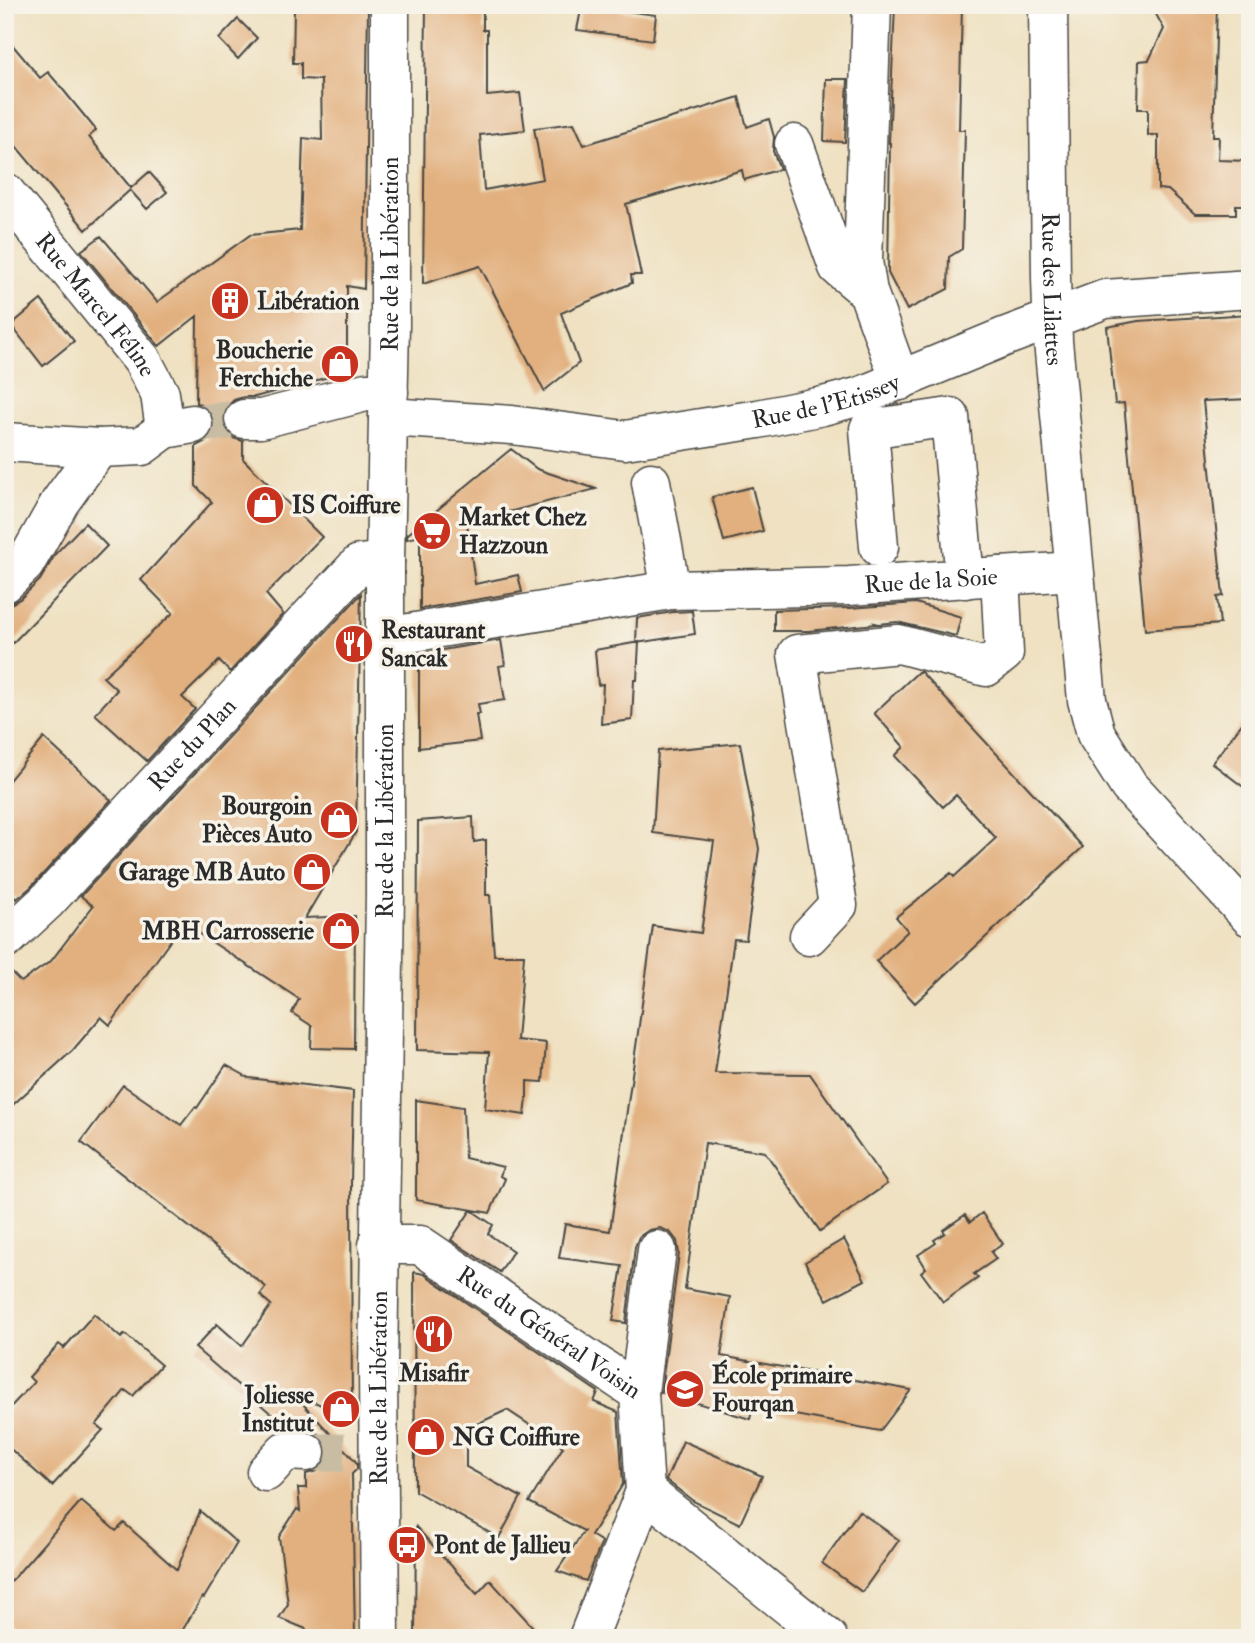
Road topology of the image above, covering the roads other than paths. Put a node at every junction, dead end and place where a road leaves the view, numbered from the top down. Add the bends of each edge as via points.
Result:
1 (390, 5) edge
2 (872, 5) edge
3 (1048, 5) edge
4 (794, 144) dead end
5 (5, 192) edge
6 (1250, 289) edge
7 (868, 292) junction
8 (1052, 320) junction
9 (900, 381) junction
10 (388, 404) junction
11 (865, 412) junction
12 (244, 419) tunnel mouth
13 (5, 442) edge
14 (99, 448) junction
15 (651, 482) dead end
16 (879, 547) dead end
17 (385, 561) junction
18 (1074, 571) junction
19 (983, 578) junction
20 (5, 583) edge
21 (671, 590) junction
22 (385, 637) junction
23 (1250, 917) edge
24 (809, 936) dead end
25 (5, 940) edge
26 (378, 1245) junction
27 (657, 1250) dead end
28 (639, 1393) junction
29 (306, 1452) tunnel mouth
30 (267, 1472) dead end
31 (645, 1491) junction
32 (380, 1638) edge
33 (588, 1638) edge
34 (828, 1638) edge

1 - 10 street, Rue de la Libération
2 - 7 street via 863,261
3 - 8 street, Rue des Lilattes
4 - 7 street via 838,267
5 - 14 street, Rue Marcel Féline via 142,360 179,427 142,446
6 - 8 street, Rue de l'Etissey via 1105,299
7 - 9 street
8 - 9 street, Rue de l'Etissey
8 - 18 street, Rue des Lilattes
9 - 11 street, Rue de l'Etissey
10 - 11 street, Rue de l'Etissey via 625,440 823,406
10 - 12 street, Rue de l'Etissey via 366,392 261,419
10 - 17 street, Rue de la Libération
11 - 16 street
11 - 19 street via 950,417
13 - 14 street
14 - 20 street via 60,502 25,564
15 - 21 street
17 - 22 street, Rue de la Libération
17 - 25 street, Rue du Plan via 359,564 47,902
18 - 19 street, Rue de la Soie
18 - 23 street via 1087,700 1096,734 1129,786
19 - 21 street, Rue de la Soie
19 - 24 street via 1004,653 986,667 899,644 797,654 838,905
21 - 22 street, Rue de la Soie
22 - 26 street, Rue de la Libération
26 - 28 street, Rue du Général Voisin via 420,1245
26 - 32 street, Rue de la Libération via 365,1453
27 - 28 street
28 - 31 street, Rue du Général Voisin
29 - 30 street via 285,1451
31 - 33 street, Rue du Général Voisin
31 - 34 street

